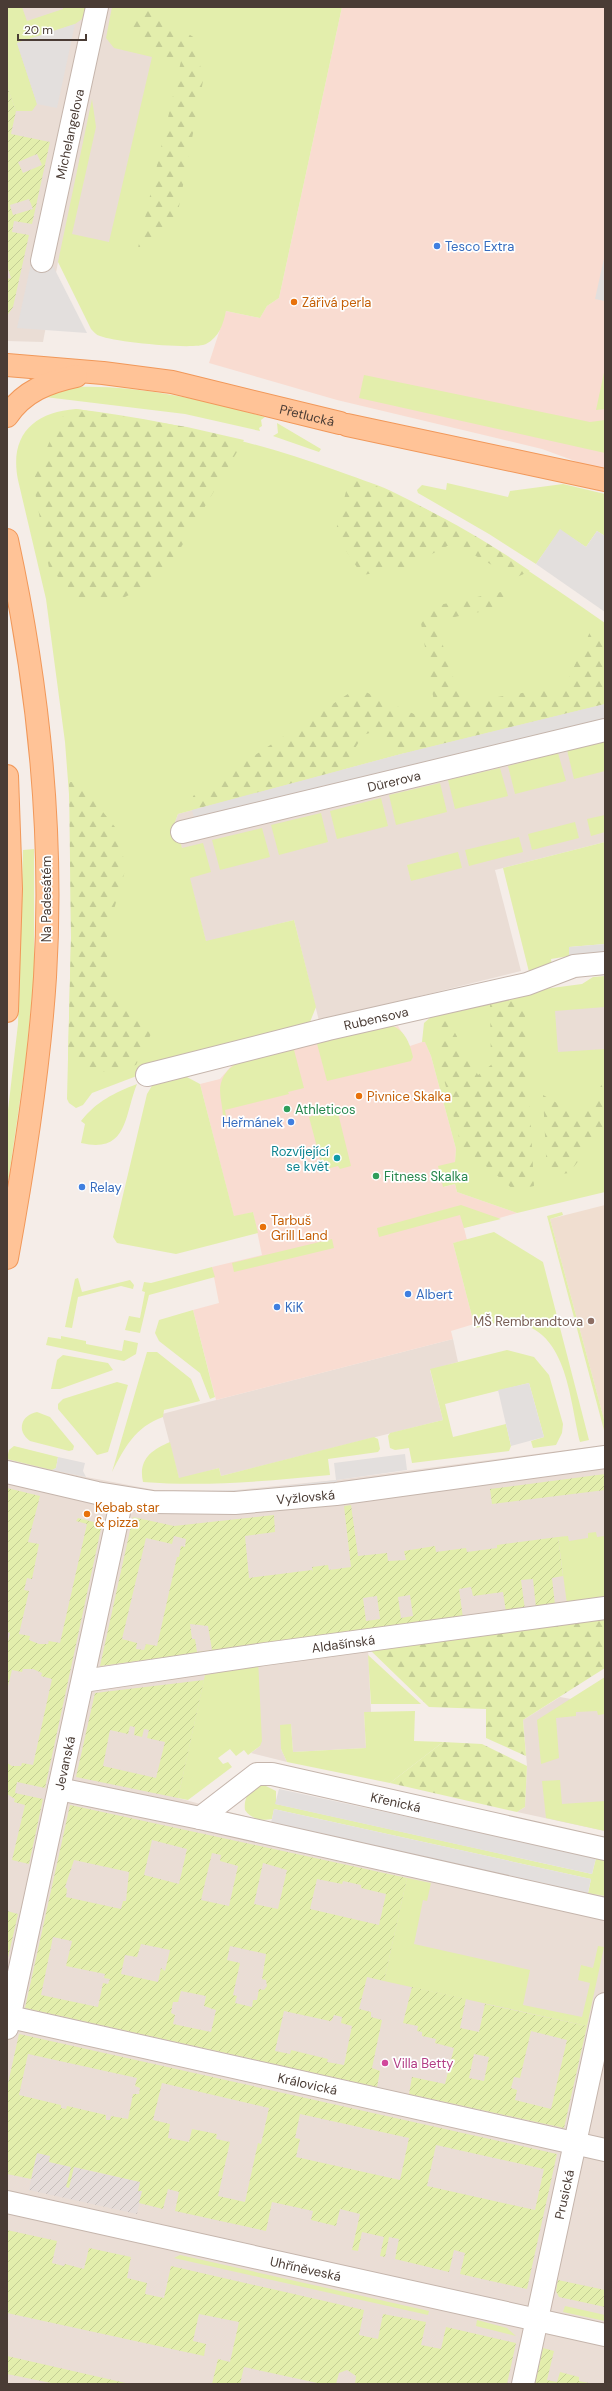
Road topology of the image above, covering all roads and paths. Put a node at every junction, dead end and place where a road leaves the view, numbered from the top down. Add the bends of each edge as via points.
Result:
1 (97, 7) edge
2 (42, 261) dead end
3 (7, 365) edge
4 (103, 373) junction
5 (7, 416) edge
6 (605, 480) edge
7 (7, 540) edge
8 (605, 730) edge
9 (7, 776) edge
10 (182, 832) dead end
11 (605, 963) edge
12 (7, 1011) edge
13 (148, 1075) dead end
14 (7, 1258) edge
15 (605, 1457) edge
16 (7, 1472) edge
17 (122, 1498) junction
18 (605, 1608) edge
19 (83, 1681) junction
20 (59, 1789) junction
21 (200, 1818) junction
22 (605, 1849) edge
23 (605, 1909) edge
24 (605, 2004) edge
25 (8, 2023) edge
26 (576, 2144) junction
27 (605, 2150) edge
28 (7, 2202) edge
29 (537, 2320) junction
30 (605, 2335) edge
31 (523, 2384) edge

1 - 2 street, Michelangelova
3 - 4 main road, Přetlucká
4 - 5 main road via 48,384 24,397
4 - 6 main road, Přetlucká via 201,388 343,424
7 - 14 main road, Na Padesátém via 29,654 40,743 46,835 46,924 44,989 36,1075 23,1170
8 - 10 street, Dürerova
9 - 12 main road via 11,889
11 - 13 street, Rubensova via 574,966 526,984 328,1029
15 - 17 street, Vyžlovská via 259,1502 183,1504
16 - 17 street, Vyžlovská
17 - 19 street, Jevanská
18 - 19 street, Aldašínská
19 - 20 street, Jevanská
20 - 21 street
20 - 25 street, Jevanská
21 - 22 street, Křenická via 257,1774 272,1774
21 - 23 street
24 - 26 street, Prusická
25 - 26 street, Královická
26 - 27 street, Královická
26 - 29 street, Prusická
28 - 29 street, Uhříněveská
29 - 30 street, Uhříněveská
29 - 31 street, Prusická

